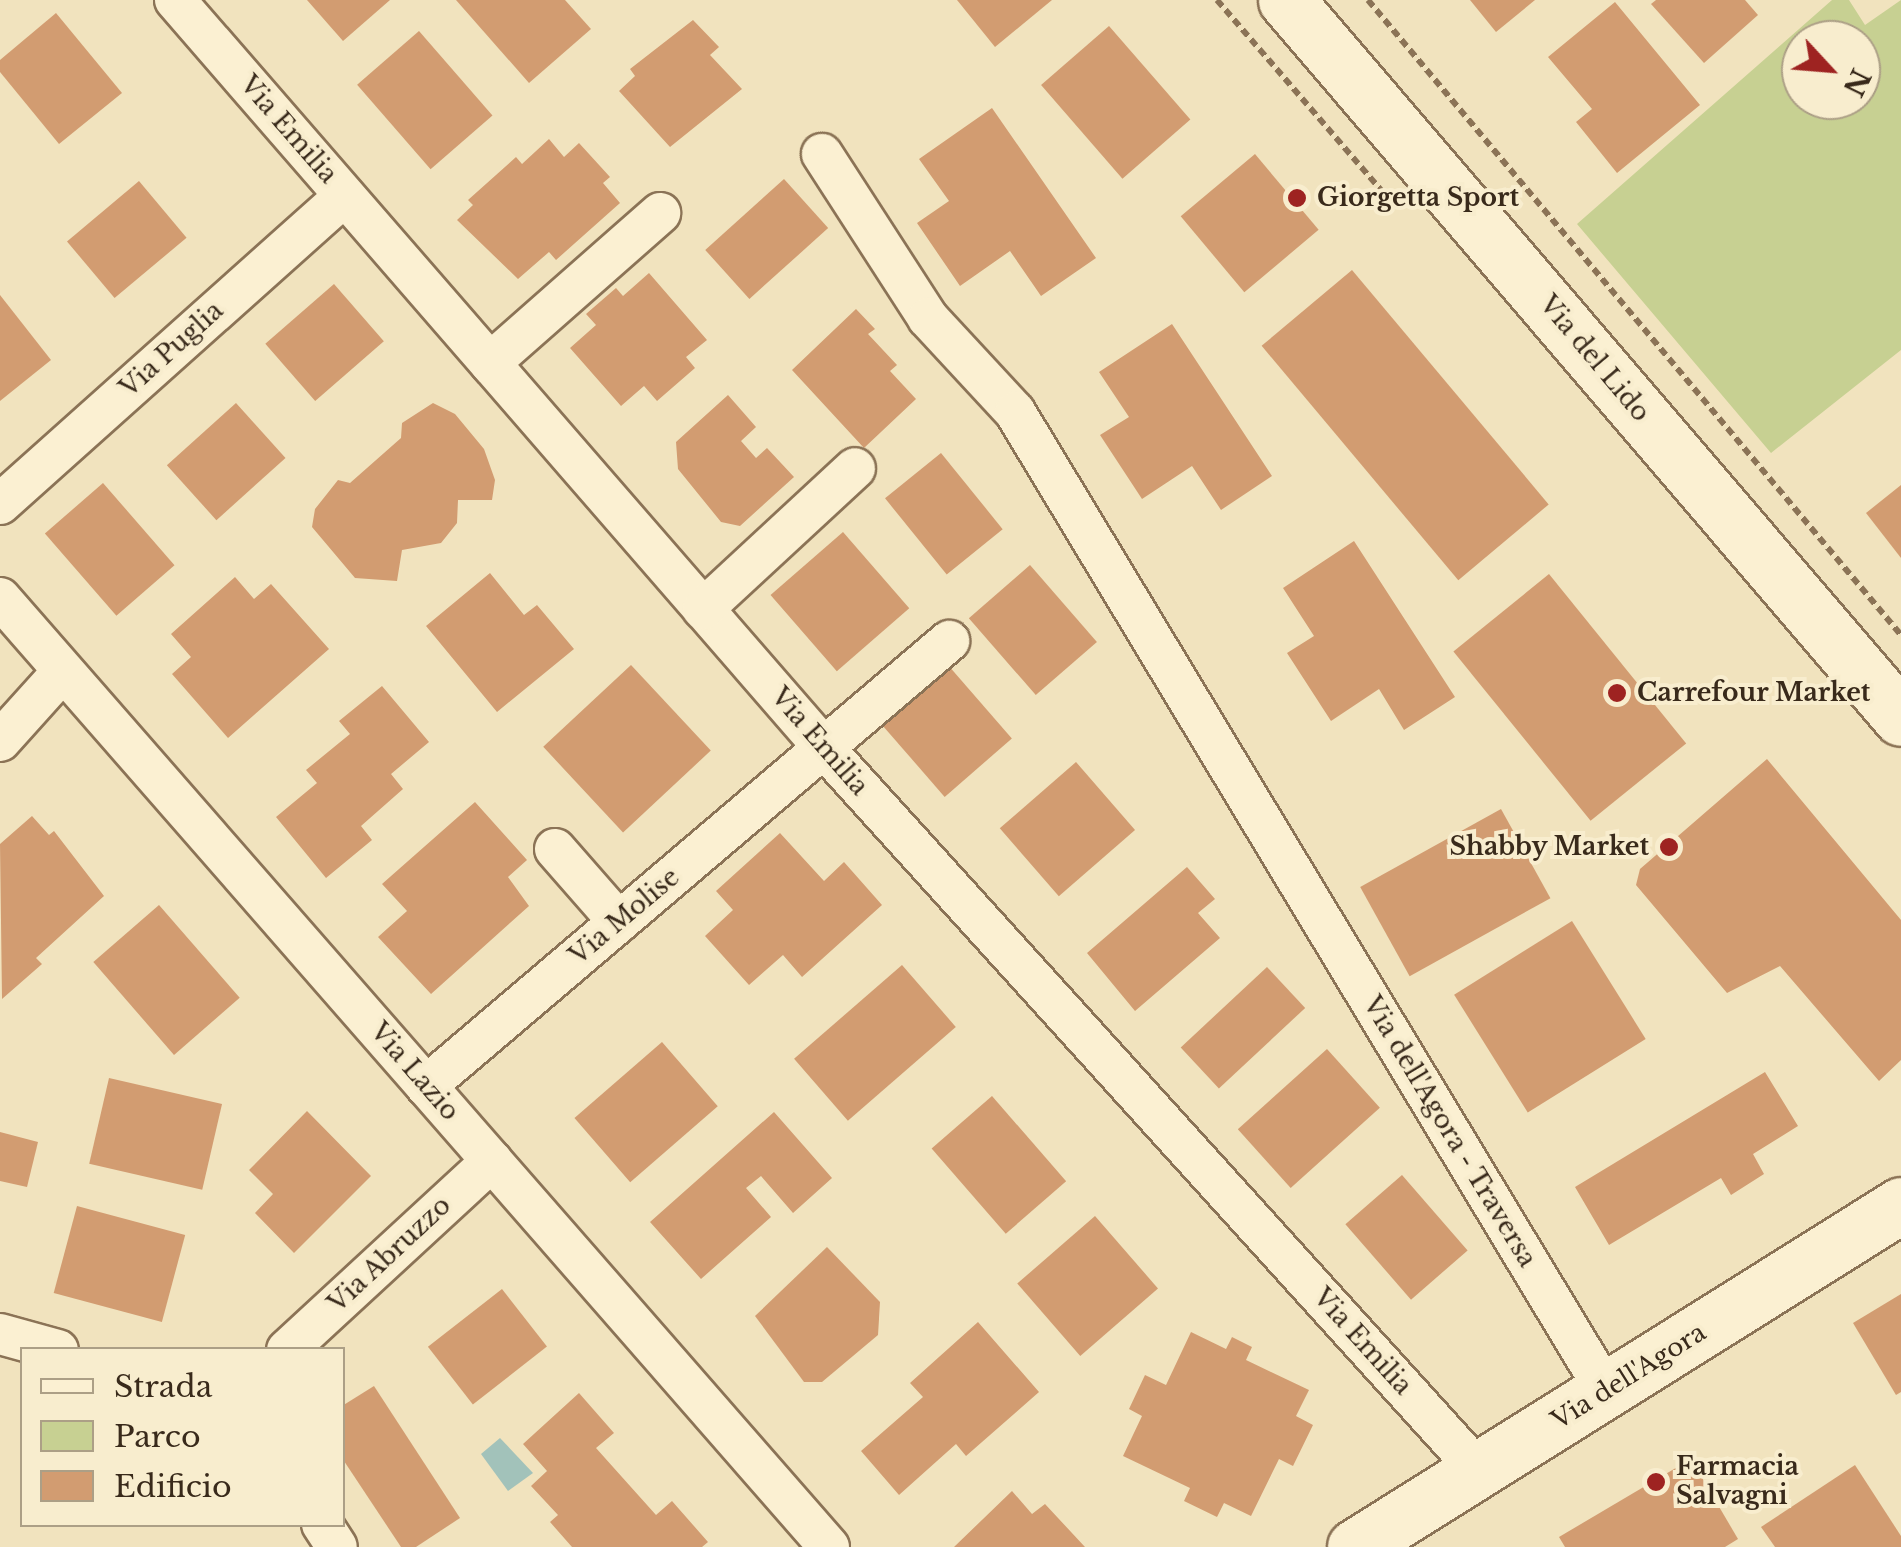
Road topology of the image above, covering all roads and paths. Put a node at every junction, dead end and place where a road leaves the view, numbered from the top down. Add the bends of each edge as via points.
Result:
1 (175, 0) edge
2 (1217, 0) edge
3 (1286, 0) edge
4 (1368, 0) edge
5 (822, 154) dead end
6 (1374, 182) dead end
7 (345, 196) junction
8 (660, 213) dead end
9 (490, 363) junction
10 (855, 468) dead end
11 (0, 504) edge
12 (0, 598) edge
13 (703, 609) junction
14 (1901, 635) edge
15 (949, 640) dead end
16 (64, 671) junction
17 (1901, 718) edge
18 (0, 741) edge
19 (824, 748) junction
20 (556, 850) dead end
21 (619, 922) junction
22 (426, 1086) junction
23 (492, 1161) junction
24 (1901, 1205) edge
25 (0, 1334) edge
26 (47, 1347) edge
27 (291, 1347) edge
28 (1606, 1391) junction
29 (1478, 1470) junction
30 (828, 1547) edge
31 (1355, 1547) edge

1 - 7 street, Via Emilia
2 - 6 path
3 - 17 main road, Via del Lido
4 - 14 path
5 - 28 street, Via dell'Agora - Traversa via 928,318 1015,412
7 - 9 street, Via Emilia
7 - 11 street, Via Puglia
8 - 9 street
9 - 13 street, Via Emilia
10 - 13 street
12 - 16 street, Via Lazio
13 - 19 street, Via Emilia
15 - 19 street, Via Molise
16 - 18 street
16 - 22 street, Via Lazio
19 - 21 street, Via Molise
19 - 29 street, Via Emilia
20 - 21 street
21 - 22 street, Via Molise
22 - 23 street, Via Lazio
23 - 27 street, Via Abruzzo
23 - 30 street, Via Lazio
24 - 28 main road, Via dell'Agora
25 - 26 street
28 - 29 main road, Via dell'Agora
29 - 31 main road, Via dell'Agora

